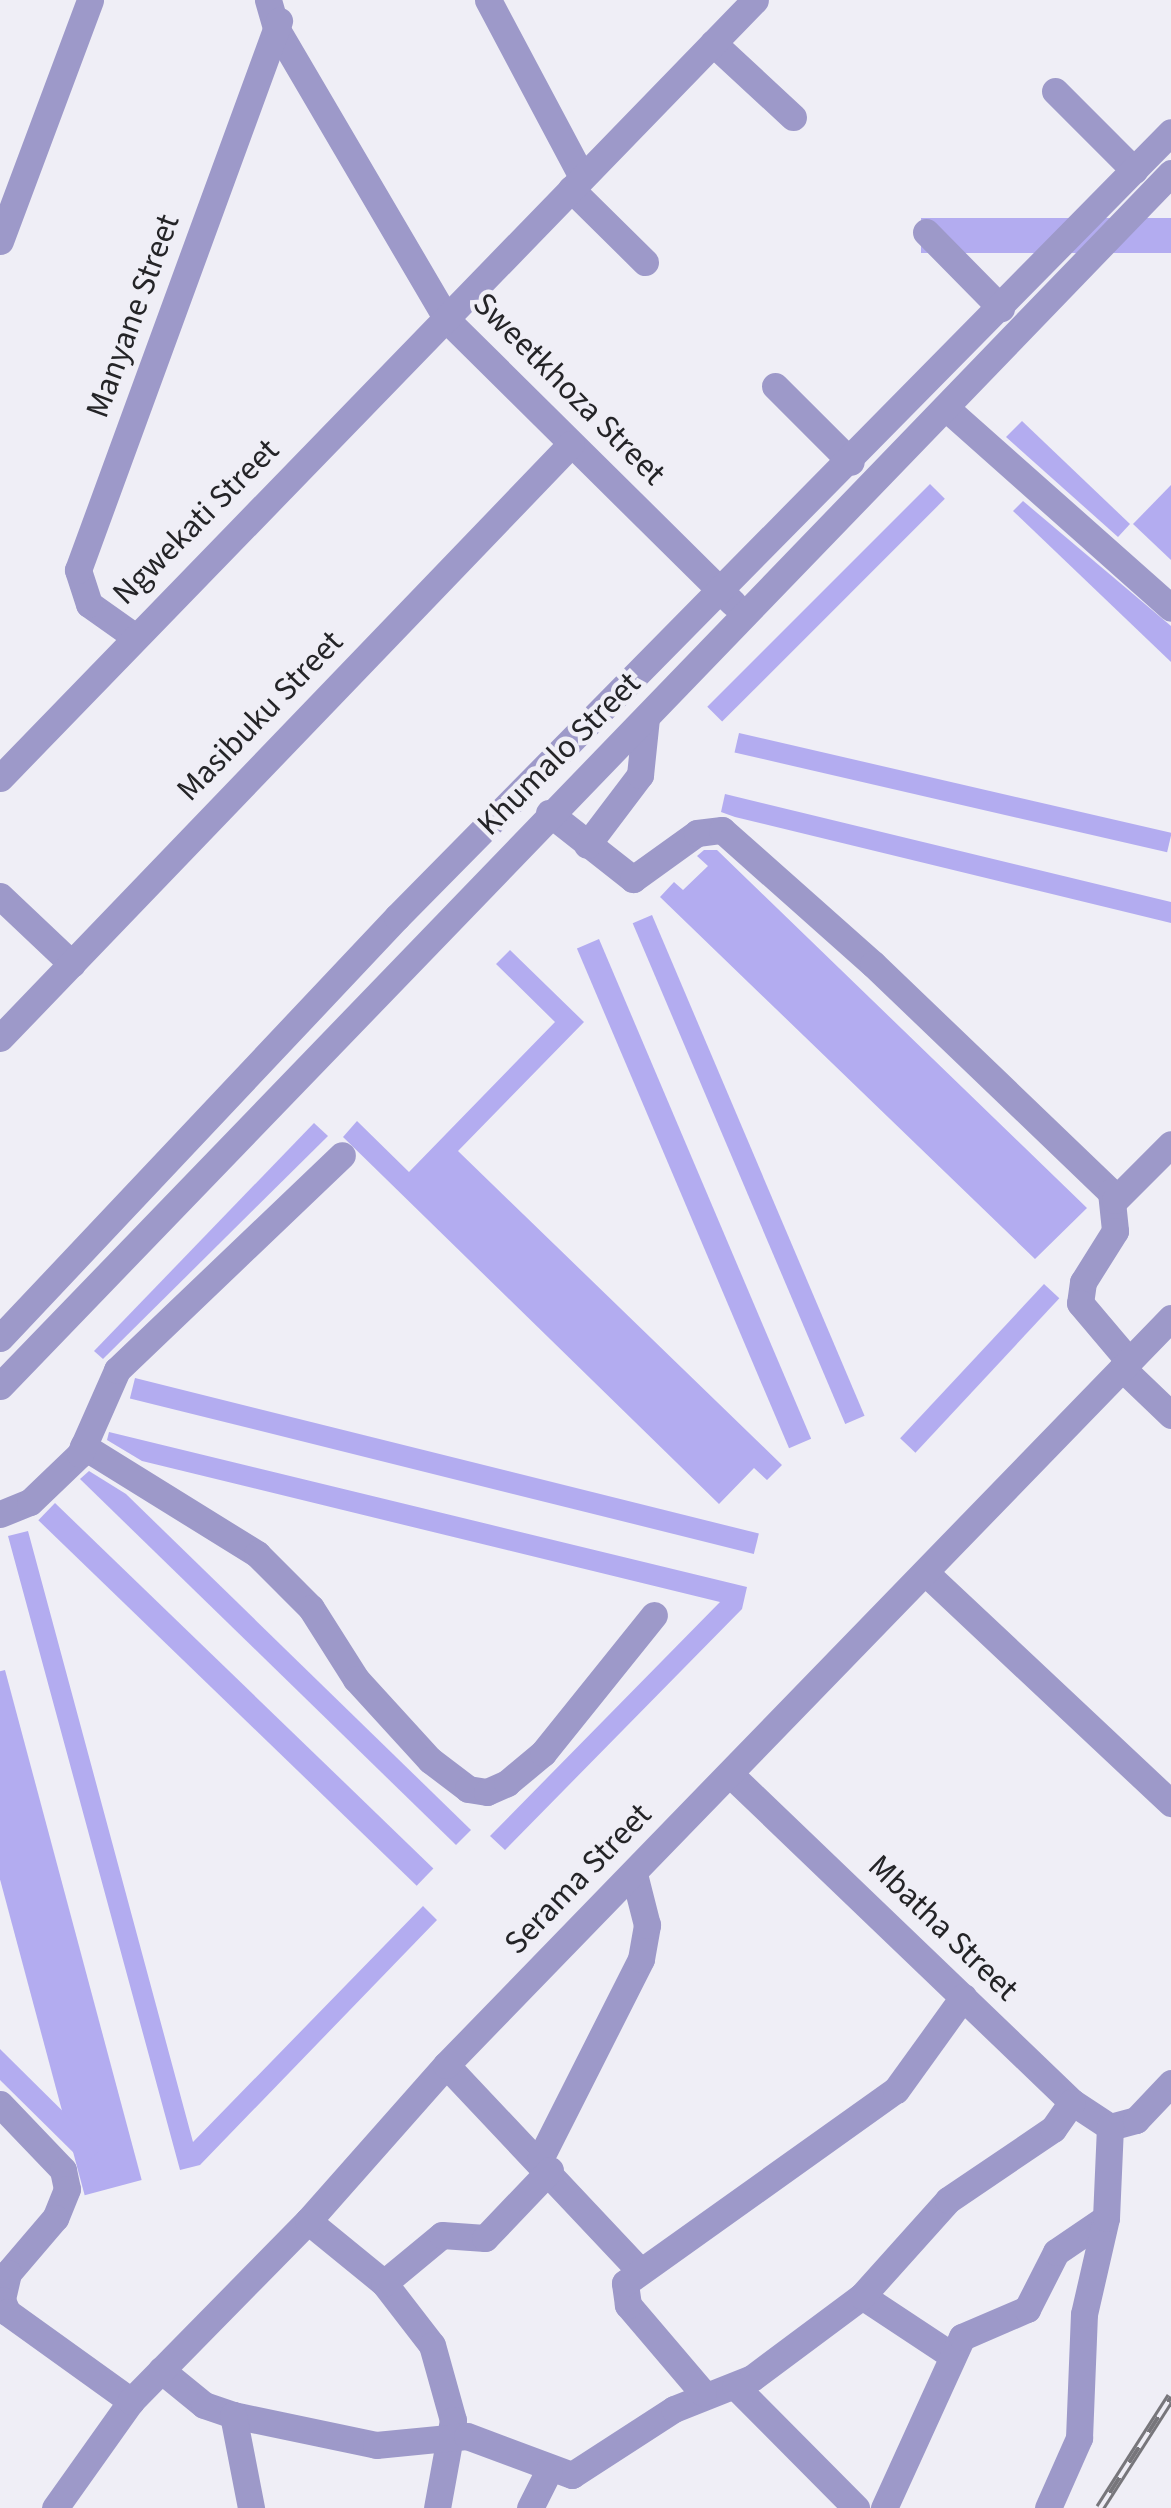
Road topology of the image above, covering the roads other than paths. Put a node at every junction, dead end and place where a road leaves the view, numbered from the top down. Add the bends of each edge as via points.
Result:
1 (90, 0) edge
2 (268, 0) edge
3 (287, 0) edge
4 (488, 0) edge
5 (754, 0) edge
6 (276, 28) junction
7 (713, 43) junction
8 (1055, 92) dead end
9 (793, 117) dead end
10 (1171, 132) edge
11 (1135, 170) junction
12 (1171, 173) edge
13 (577, 183) junction
14 (926, 232) dead end
15 (0, 241) edge
16 (645, 262) dead end
17 (1000, 308) junction
18 (446, 320) junction
19 (775, 386) dead end
20 (946, 408) junction
21 (571, 444) junction
22 (851, 462) junction
23 (724, 593) junction
24 (1171, 608) edge
25 (746, 615) junction
26 (134, 636) junction
27 (646, 718) junction
28 (0, 778) edge
29 (550, 813) junction
30 (587, 845) junction
31 (0, 896) edge
32 (72, 964) junction
33 (0, 1038) edge
34 (1171, 1144) edge
35 (342, 1155) dead end
36 (1115, 1200) junction
37 (1171, 1318) edge
38 (0, 1338) edge
39 (1126, 1365) junction
40 (0, 1386) edge
41 (1171, 1414) edge
42 (83, 1446) junction
43 (4, 1505) edge
44 (928, 1576) junction
45 (654, 1615) dead end
46 (731, 1774) junction
47 (1171, 1803) edge
48 (634, 1874) junction
49 (963, 1997) junction
50 (446, 2065) junction
51 (1171, 2083) edge
52 (1072, 2102) junction
53 (0, 2104) edge
54 (1110, 2127) junction
55 (545, 2165) junction
56 (1106, 2218) junction
57 (308, 2222) junction
58 (640, 2271) junction
59 (384, 2283) junction
60 (862, 2296) junction
61 (4, 2322) edge
62 (951, 2356) junction
63 (161, 2370) junction
64 (735, 2386) junction
65 (703, 2393) junction
66 (130, 2402) junction
67 (233, 2415) junction
68 (452, 2438) junction
69 (549, 2470) junction
70 (55, 2508) edge
71 (251, 2508) edge
72 (437, 2508) edge
73 (530, 2508) edge
74 (856, 2508) edge
75 (884, 2508) edge
76 (1048, 2508) edge

1 - 15 street
2 - 6 street, Sweetkhoza Street
3 - 6 street, Manyane Street
4 - 13 street
5 - 7 street, Ngwekati Street
6 - 18 street, Sweetkhoza Street
6 - 26 street, Manyane Street via 78,570 89,604
7 - 9 street
7 - 13 street, Ngwekati Street
8 - 11 street
10 - 11 street, Khumalo Street
11 - 17 street, Khumalo Street
12 - 20 street, Khumalo Street
13 - 16 street
13 - 18 street, Ngwekati Street
14 - 17 street
17 - 22 street, Khumalo Street
18 - 21 street, Sweetkhoza Street
18 - 26 street, Ngwekati Street
19 - 22 street
20 - 24 street
20 - 25 street, Khumalo Street
21 - 23 street, Sweetkhoza Street
21 - 32 street, Masibuku Street
22 - 23 street, Khumalo Street
23 - 25 street, Sweetkhoza Street
23 - 38 street, Khumalo Street via 397,916
25 - 27 street, Khumalo Street
26 - 28 street, Ngwekati Street
27 - 29 street, Khumalo Street
27 - 30 street via 640,775
29 - 30 street
29 - 40 street, Khumalo Street
30 - 36 street via 633,879 705,829 731,834
31 - 32 street
32 - 33 street, Masibuku Street
34 - 36 street
35 - 42 street via 117,1370
36 - 39 street via 1114,1231 1083,1282 1080,1303
37 - 39 street, Serama Street
39 - 41 street
39 - 44 street, Serama Street
42 - 43 street via 45,1490
42 - 45 street via 257,1554 311,1608 356,1679 468,1789 507,1783 543,1753
44 - 46 street, Serama Street
44 - 47 street
46 - 48 street, Serama Street
46 - 49 street, Mbatha Street
48 - 50 street, Serama Street
48 - 55 street via 646,1925 641,1959
49 - 52 street, Mbatha Street
49 - 58 street via 896,2090
50 - 55 street
50 - 57 street, Serama Street
51 - 54 street via 1136,2120
52 - 54 street, Mbatha Street
52 - 60 street via 1053,2129 948,2200
53 - 61 street via 67,2179 62,2206 3,2284
54 - 56 street
55 - 58 street
55 - 59 street via 485,2238 442,2235
56 - 62 street via 1056,2252 1027,2309 970,2327
56 - 76 street via 1086,2288 1078,2438
57 - 59 street
57 - 63 street, Serama Street
58 - 65 street via 623,2297
59 - 68 street via 432,2345 451,2403
60 - 62 street
60 - 64 street
61 - 66 street
62 - 75 street
63 - 66 street, Serama Street
63 - 67 street via 204,2404
64 - 65 street
64 - 74 street
65 - 69 street via 585,2470
66 - 70 street, Serama Street
67 - 68 street via 376,2445
67 - 71 street
68 - 69 street via 487,2440
68 - 72 street
69 - 73 street

